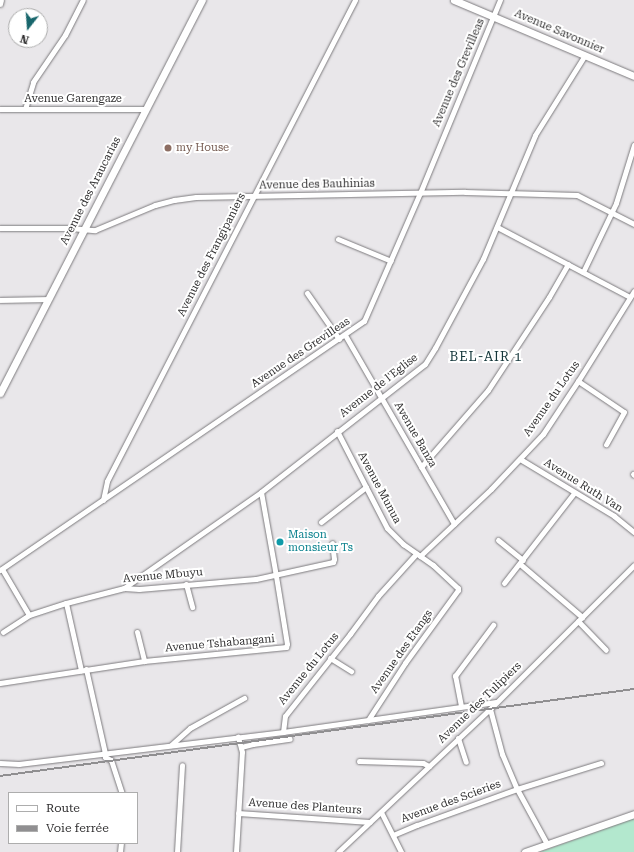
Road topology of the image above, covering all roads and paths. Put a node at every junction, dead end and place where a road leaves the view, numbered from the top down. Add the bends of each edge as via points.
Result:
1 (1, 0) edge
2 (83, 0) edge
3 (202, 0) edge
4 (355, 0) edge
5 (454, 0) edge
6 (500, 0) edge
7 (0, 4) edge
8 (493, 16) junction
9 (585, 55) junction
10 (634, 76) edge
11 (0, 109) edge
12 (25, 109) junction
13 (146, 109) junction
14 (634, 145) edge
15 (511, 192) junction
16 (420, 193) junction
17 (253, 197) junction
18 (612, 213) junction
19 (634, 224) edge
20 (497, 227) junction
21 (0, 228) edge
22 (83, 230) junction
23 (338, 239) dead end
24 (391, 261) junction
25 (568, 264) junction
26 (583, 272) junction
27 (634, 291) edge
28 (307, 294) dead end
29 (630, 297) junction
30 (48, 299) junction
31 (0, 300) edge
32 (345, 335) junction
33 (339, 339) junction
34 (578, 381) junction
35 (0, 393) edge
36 (382, 398) junction
37 (337, 431) junction
38 (606, 444) dead end
39 (520, 459) junction
40 (421, 467) junction
41 (366, 487) junction
42 (261, 492) junction
43 (574, 493) junction
44 (103, 500) junction
45 (321, 522) dead end
46 (454, 524) junction
47 (634, 532) edge
48 (498, 540) dead end
49 (332, 543) dead end
50 (418, 555) junction
51 (522, 562) junction
52 (634, 565) edge
53 (1, 569) edge
54 (276, 576) junction
55 (504, 583) dead end
56 (186, 584) junction
57 (124, 588) junction
58 (454, 596) joint
59 (66, 603) junction
60 (192, 607) dead end
61 (29, 615) junction
62 (580, 619) junction
63 (493, 625) dead end
64 (3, 632) dead end
65 (137, 632) dead end
66 (606, 650) dead end
67 (330, 658) junction
68 (144, 661) junction
69 (83, 670) junction
70 (351, 671) dead end
71 (0, 683) edge
72 (244, 698) dead end
73 (496, 702) junction
74 (461, 706) junction
75 (490, 709) junction
76 (368, 720) junction
77 (283, 732) junction
78 (238, 737) junction
79 (458, 738) junction
80 (290, 739) dead end
81 (171, 745) junction
82 (241, 747) junction
83 (105, 753) junction
84 (358, 761) dead end
85 (466, 762) dead end
86 (0, 763) edge
87 (601, 763) dead end
88 (182, 765) dead end
89 (429, 766) junction
90 (517, 789) junction
91 (122, 792) edge
92 (381, 812) junction
93 (238, 813) junction
94 (634, 814) edge
95 (370, 822) junction
96 (393, 835) junction
97 (547, 844) junction
98 (177, 852) edge
99 (236, 852) edge
100 (338, 852) edge
101 (401, 852) edge
102 (525, 852) edge

1 - 7 street
2 - 12 street via 68,30 33,82
3 - 13 street, Avenue des Araucarias
4 - 17 street, Avenue des Frangipaniers via 315,82
5 - 8 street, Avenue Savonnier
6 - 8 street, Avenue des Grevilleas
8 - 9 street, Avenue Savonnier
8 - 16 street, Avenue des Grevilleas
9 - 10 street, Avenue Savonnier
9 - 15 street, Avenue de l'Eglise via 541,125
11 - 12 street, Avenue Garengaze
12 - 13 street, Avenue Garengaze
13 - 22 street, Avenue des Araucarias
14 - 18 street via 623,186
15 - 16 street, Avenue des Bauhinias
15 - 18 street, Avenue des Bauhinias via 577,194
15 - 20 street, Avenue de l'Eglise
16 - 17 street, Avenue des Bauhinias
16 - 24 street, Avenue des Grevilleas
17 - 22 street, Avenue des Bauhinias via 174,200 150,207 98,229
17 - 44 street, Avenue des Frangipaniers via 107,481
18 - 19 street, Avenue des Bauhinias
18 - 26 street
20 - 25 street
20 - 36 street, Avenue de l'Eglise via 468,289 428,360
21 - 22 street, Avenue des Bauhinias
22 - 30 street, Avenue des Araucarias
23 - 24 street
24 - 32 street, Avenue des Grevilleas via 367,317
25 - 26 street
25 - 40 street via 488,390
26 - 29 street
27 - 29 street, Avenue du Lotus
28 - 33 street
29 - 34 street, Avenue du Lotus
30 - 31 street
30 - 35 street, Avenue des Araucarias
32 - 33 street, Avenue des Grevilleas
32 - 36 street, Avenue Banza
33 - 44 street, Avenue des Grevilleas
34 - 38 street via 624,412
34 - 39 street, Avenue du Lotus via 546,429
36 - 37 street, Avenue de l'Eglise
36 - 40 street, Avenue Banza
37 - 41 street, Avenue Munua
37 - 42 street, Avenue de l'Eglise
39 - 43 street, Avenue Ruth Van
39 - 46 street, Avenue du Lotus
40 - 46 street, Avenue Banza
41 - 45 street
41 - 50 street, Avenue Munua via 387,528
42 - 54 street, Avenue Tshabangani
42 - 57 street, Avenue de l'Eglise
43 - 47 street, Avenue Ruth Van via 614,516
43 - 51 street
44 - 53 street, Avenue des Grevilleas
46 - 50 street, Avenue du Lotus
48 - 51 street
49 - 54 street, Avenue Mbuyu via 333,562
50 - 58 street, Avenue Munua via 458,588
50 - 67 street, Avenue du Lotus via 378,596
51 - 55 street
51 - 62 street
52 - 62 street, Avenue des Tulipiers
53 - 61 street
54 - 56 street, Avenue Mbuyu
54 - 68 street, Avenue Tshabangani via 286,647
56 - 57 street, Avenue Mbuyu
56 - 60 street
57 - 59 street, Avenue Mbuyu
58 - 76 street, Avenue des Etangs via 405,663
59 - 61 street, Avenue Mbuyu
59 - 69 street
61 - 64 street, Avenue Mbuyu
62 - 66 street
62 - 73 street, Avenue des Tulipiers
63 - 74 street via 455,676
65 - 68 street
67 - 70 street
67 - 77 street, Avenue du Lotus via 285,716
68 - 69 street, Avenue Tshabangani
69 - 71 street, Avenue Tshabangani
69 - 83 street
72 - 81 street via 190,728
73 - 74 street
73 - 75 street, Avenue des Tulipiers
74 - 76 street
75 - 79 street, Avenue des Tulipiers
75 - 90 street, Avenue des Scieries via 502,754
76 - 77 street
77 - 78 street
78 - 81 street
78 - 82 street
79 - 85 street
79 - 89 street, Avenue des Tulipiers
80 - 82 street
81 - 83 street
82 - 93 street
83 - 86 street via 19,764
83 - 91 street via 111,760
84 - 89 street
87 - 90 street, Avenue des Scieries
88 - 98 street
89 - 92 street, Avenue des Tulipiers
90 - 96 street, Avenue des Scieries
90 - 97 street, Avenue des Scieries
92 - 95 street, Avenue des Tulipiers
92 - 96 street
93 - 95 street, Avenue des Planteurs
93 - 99 street
94 - 97 street
95 - 100 street, Avenue des Tulipiers
96 - 101 street
97 - 102 street

